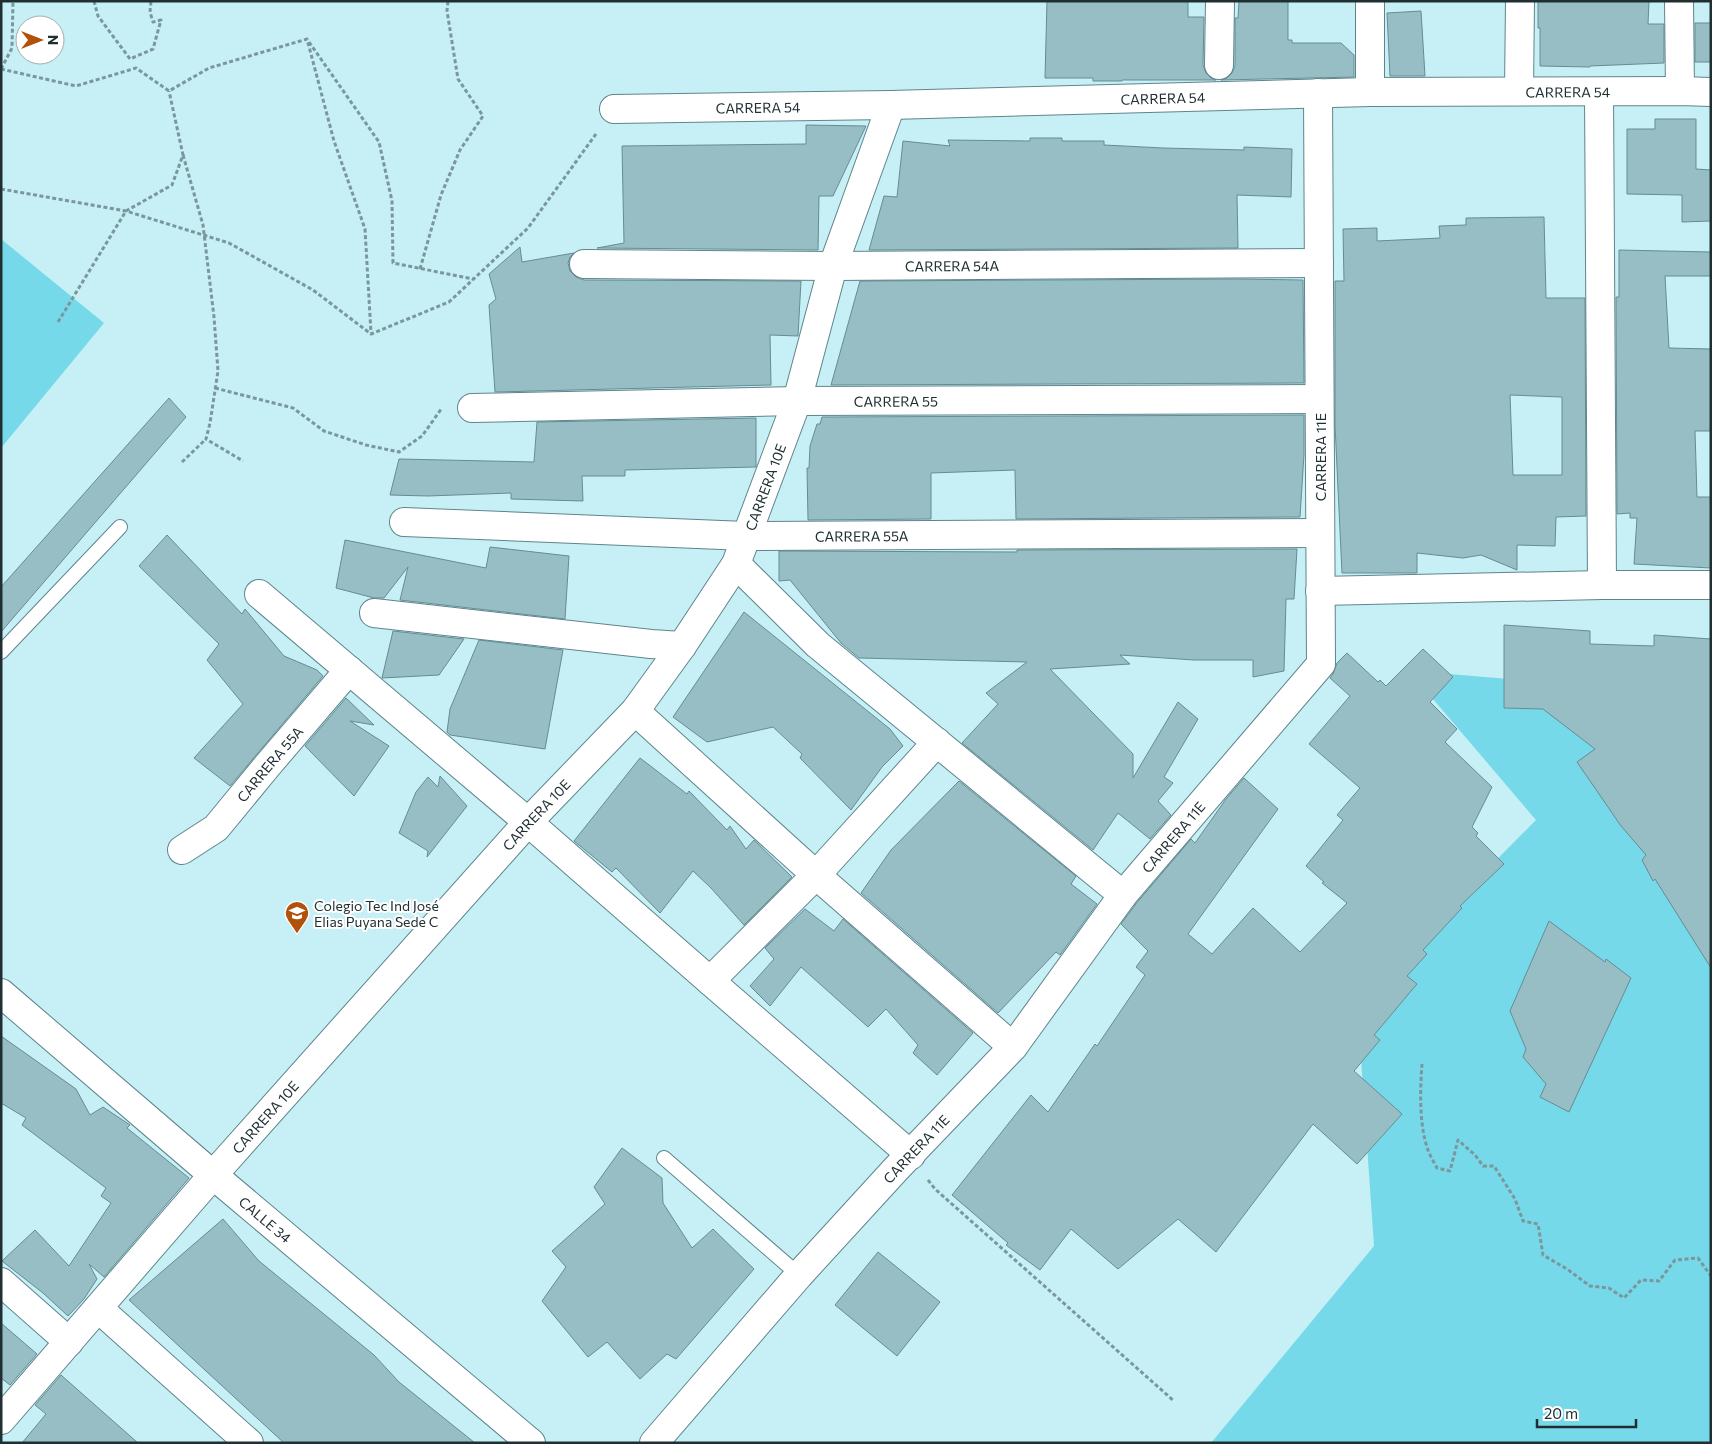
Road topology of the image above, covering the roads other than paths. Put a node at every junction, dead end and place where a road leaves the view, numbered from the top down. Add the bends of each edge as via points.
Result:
1 (1220, 1) edge
2 (1370, 1) edge
3 (1520, 1) edge
4 (1679, 1) edge
5 (1219, 64) dead end
6 (1519, 91) junction
7 (1680, 91) junction
8 (1370, 92) junction
9 (1599, 92) junction
10 (1711, 92) edge
11 (1318, 93) junction
12 (891, 105) junction
13 (614, 108) road end
14 (1319, 263) junction
15 (584, 264) dead end
16 (832, 266) junction
17 (1319, 399) junction
18 (797, 401) junction
19 (472, 408) road end
20 (404, 522) dead end
21 (120, 527) dead end
22 (1320, 533) junction
23 (746, 536) junction
24 (736, 564) junction
25 (1602, 585) junction
26 (1711, 585) edge
27 (1320, 591) junction
28 (259, 594) dead end
29 (374, 613) dead end
30 (682, 646) junction
31 (1, 652) edge
32 (349, 670) junction
33 (635, 711) junction
34 (937, 742) junction
35 (528, 822) junction
36 (182, 850) dead end
37 (816, 875) junction
38 (1123, 895) junction
39 (710, 981) junction
40 (1, 993) edge
41 (1013, 1048) junction
42 (911, 1155) junction
43 (664, 1158) dead end
44 (213, 1175) junction
45 (799, 1275) junction
46 (1, 1282) edge
47 (98, 1308) junction
48 (69, 1342) junction
49 (1, 1420) edge
50 (249, 1443) edge
51 (531, 1443) edge
52 (654, 1443) edge

1 - 5 street
2 - 8 street
3 - 6 street
4 - 7 street
6 - 8 street, CARRERA 54
6 - 9 street, CARRERA 54
7 - 9 street, CARRERA 54
7 - 10 street, CARRERA 54
8 - 11 street, CARRERA 54
9 - 25 street
11 - 12 street, CARRERA 54
11 - 14 street, CARRERA 11E
12 - 13 street, CARRERA 54
12 - 16 street, CARRERA 10E
14 - 16 street, CARRERA 54A
14 - 17 street, CARRERA 11E
15 - 16 street, CARRERA 54A
16 - 18 street, CARRERA 10E
17 - 18 street, CARRERA 55
17 - 22 street, CARRERA 11E
18 - 19 street, CARRERA 55
18 - 23 street, CARRERA 10E
20 - 23 street, CARRERA 55A
21 - 31 lane
22 - 23 street, CARRERA 55A
22 - 27 street, CARRERA 11E
23 - 24 street, CARRERA 10E
24 - 30 street, CARRERA 10E
24 - 34 street via 818,645
25 - 26 street
25 - 27 street
27 - 38 street, CARRERA 11E via 1321,664
28 - 32 street
29 - 30 street
30 - 33 street, CARRERA 10E
32 - 35 street
32 - 36 street, CARRERA 55A via 216,828
33 - 35 street, CARRERA 10E
33 - 37 street
34 - 37 street
34 - 38 street
35 - 39 street
35 - 44 street, CARRERA 10E
37 - 39 street
37 - 41 street
38 - 41 street, CARRERA 11E
39 - 42 street
40 - 44 street, CALLE 34
41 - 42 street, CARRERA 11E
42 - 45 street, CARRERA 11E
43 - 45 lane
44 - 47 street, CARRERA 10E
44 - 51 street, CALLE 34
45 - 52 street, CARRERA 11E
46 - 48 street
47 - 48 street, CARRERA 10E
47 - 50 street
48 - 49 street, CARRERA 10E

